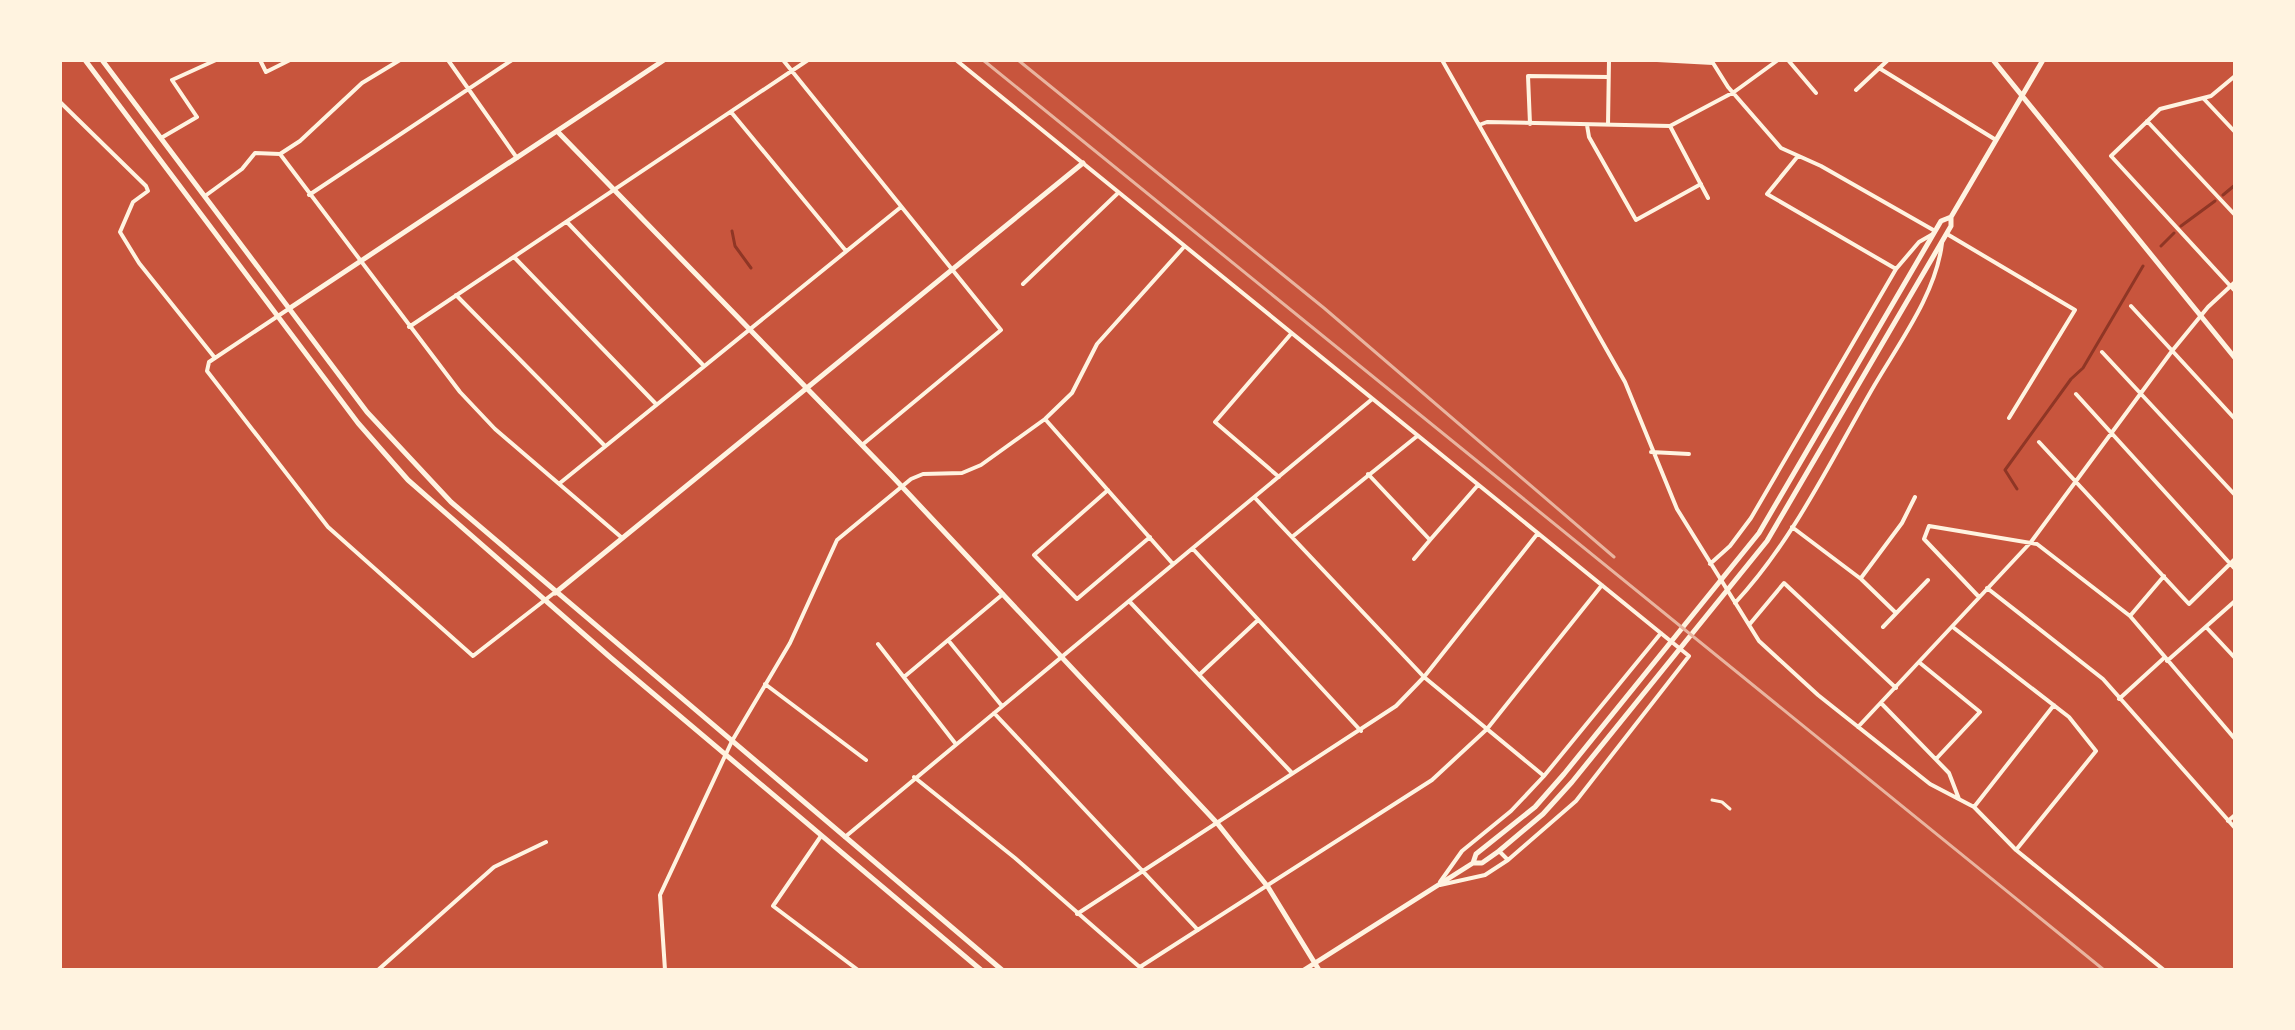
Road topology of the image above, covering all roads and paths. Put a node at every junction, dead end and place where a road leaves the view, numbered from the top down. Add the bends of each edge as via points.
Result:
1 (85, 60) edge
2 (102, 60) edge
3 (216, 60) edge
4 (260, 60) edge
5 (290, 60) edge
6 (400, 60) edge
7 (448, 60) edge
8 (512, 60) edge
9 (664, 60) edge
10 (783, 60) edge
11 (808, 60) edge
12 (956, 60) edge
13 (1442, 60) edge
14 (1609, 60) edge
15 (1657, 60) edge
16 (1778, 60) edge
17 (1788, 60) edge
18 (1888, 60) edge
19 (1993, 60) edge
20 (2043, 60) edge
21 (1879, 68) junction
22 (792, 71) junction
23 (2235, 76) edge
24 (1608, 77) junction
25 (469, 89) junction
26 (1856, 90) dead end
27 (1734, 92) junction
28 (1816, 93) dead end
29 (2022, 96) junction
30 (2204, 99) junction
31 (60, 102) edge
32 (731, 112) junction
33 (2147, 121) junction
34 (1530, 124) junction
35 (1479, 125) junction
36 (1587, 125) junction
37 (1608, 125) junction
38 (1670, 126) junction
39 (557, 131) junction
40 (2235, 132) edge
41 (161, 138) junction
42 (1996, 140) junction
43 (280, 154) junction
44 (1798, 156) junction
45 (517, 158) junction
46 (1083, 163) junction
47 (1701, 184) junction
48 (614, 191) junction
49 (1118, 193) junction
50 (309, 195) junction
51 (205, 196) junction
52 (1708, 198) dead end
53 (901, 207) junction
54 (2235, 215) edge
55 (1951, 217) junction
56 (567, 222) junction
57 (1934, 233) junction
58 (1947, 234) junction
59 (1943, 241) junction
60 (1183, 248) junction
61 (846, 251) junction
62 (514, 257) junction
63 (361, 261) junction
64 (952, 269) junction
65 (1896, 269) junction
66 (1023, 284) dead end
67 (2234, 287) edge
68 (456, 295) junction
69 (2131, 306) dead end
70 (290, 308) junction
71 (2200, 315) junction
72 (278, 317) junction
73 (409, 327) junction
74 (749, 329) junction
75 (1290, 335) junction
76 (2172, 351) junction
77 (2102, 352) dead end
78 (215, 358) junction
79 (2235, 358) edge
80 (704, 365) junction
81 (806, 388) junction
82 (2140, 392) junction
83 (2076, 394) dead end
84 (1371, 400) junction
85 (656, 404) junction
86 (2009, 418) dead end
87 (1045, 419) junction
88 (2235, 419) edge
89 (2108, 433) junction
90 (1416, 437) junction
91 (2039, 442) dead end
92 (604, 445) junction
93 (862, 445) junction
94 (1651, 452) junction
95 (1689, 454) dead end
96 (1368, 474) junction
97 (1279, 477) junction
98 (2076, 479) junction
99 (560, 483) junction
100 (1478, 485) junction
101 (902, 487) junction
102 (1108, 490) junction
103 (2235, 495) edge
104 (1915, 497) dead end
105 (1255, 498) junction
106 (1792, 527) junction
107 (1538, 533) junction
108 (621, 537) junction
109 (1150, 537) junction
110 (1292, 537) junction
111 (1430, 540) junction
112 (2031, 542) junction
113 (1193, 549) junction
114 (1414, 559) dead end
115 (2233, 562) edge
116 (1710, 564) junction
117 (1174, 565) junction
118 (2235, 569) edge
119 (2164, 576) junction
120 (1861, 579) junction
121 (1928, 580) dead end
122 (1602, 585) junction
123 (1987, 588) junction
124 (555, 593) junction
125 (1003, 594) junction
126 (1979, 597) junction
127 (545, 599) junction
128 (1129, 600) junction
129 (2235, 601) edge
130 (1735, 603) junction
131 (1896, 613) junction
132 (2130, 616) junction
133 (1258, 620) junction
134 (1749, 625) junction
135 (1883, 627) dead end
136 (2206, 627) junction
137 (1954, 628) junction
138 (1661, 633) junction
139 (948, 640) junction
140 (878, 644) dead end
141 (1061, 657) junction
142 (2235, 658) edge
143 (2166, 660) junction
144 (1920, 663) junction
145 (1199, 675) junction
146 (904, 677) junction
147 (1424, 677) junction
148 (765, 684) junction
149 (1896, 688) junction
150 (2119, 699) junction
151 (1881, 703) junction
152 (2054, 705) junction
153 (1003, 706) junction
154 (994, 713) junction
155 (1858, 727) junction
156 (1487, 729) junction
157 (1361, 731) junction
158 (2235, 739) edge
159 (732, 741) junction
160 (955, 744) junction
161 (726, 755) junction
162 (1936, 759) junction
163 (866, 760) dead end
164 (1292, 773) junction
165 (1544, 776) junction
166 (914, 777) junction
167 (1959, 799) junction
168 (1712, 800) dead end
169 (1974, 807) junction
170 (1730, 809) dead end
171 (2235, 815) edge
172 (2228, 821) junction
173 (1217, 823) junction
174 (2235, 828) edge
175 (821, 836) junction
176 (845, 837) junction
177 (546, 842) dead end
178 (2016, 850) junction
179 (1499, 851) junction
180 (1508, 860) junction
181 (1473, 863) junction
182 (1143, 872) junction
183 (1438, 885) junction
184 (1268, 887) junction
185 (1077, 914) junction
186 (1199, 931) junction
187 (1315, 963) junction
188 (1142, 969) edge
189 (378, 970) edge
190 (665, 970) edge
191 (858, 970) edge
192 (981, 970) edge
193 (1002, 970) edge
194 (1304, 970) edge
195 (1319, 970) edge
196 (2164, 970) edge

1 - 72 street
2 - 41 street
3 - 41 street via 172,80 197,117
4 - 5 street via 266,72
6 - 43 street via 362,83
7 - 25 street
8 - 25 street
9 - 39 street
10 - 22 street
11 - 22 street
12 - 46 street
13 - 35 street
14 - 24 street
15 - 27 street via 1711,62
16 - 27 street
17 - 28 street
18 - 21 street
19 - 29 street
20 - 29 street
21 - 26 street
21 - 42 street
22 - 32 street
22 - 53 street
23 - 30 street
24 - 34 street via 1528,76
24 - 37 street
25 - 45 street
25 - 50 street
27 - 38 street
27 - 44 street via 1777,145
29 - 42 street
29 - 71 street
30 - 33 street via 2163,108
30 - 40 street
31 - 78 street via 146,186 148,191 133,202 120,232
32 - 48 street
32 - 61 street
33 - 54 street
33 - 67 street via 2111,157
34 - 35 street
34 - 36 street
35 - 94 street via 1625,382
36 - 37 street
36 - 47 street via 1636,220
37 - 38 street
38 - 47 street
39 - 45 street
39 - 48 street
41 - 51 street
42 - 55 street
43 - 50 street
43 - 51 street via 255,153
44 - 57 street
44 - 65 street via 1767,194
45 - 63 street
46 - 49 street
46 - 64 street
47 - 52 street
48 - 56 street
48 - 74 street
49 - 60 street
49 - 66 street
50 - 63 street
51 - 70 street
53 - 61 street
53 - 64 street
55 - 57 street
55 - 58 street
56 - 62 street
56 - 80 street
57 - 65 street
57 - 181 street via 1759,533 1564,774 1507,832 1476,854
58 - 59 street
58 - 86 street via 2075,310
59 - 106 street via 1921,303
59 - 179 street via 1767,541 1572,782
60 - 75 street
60 - 87 street via 1097,344 1072,393
61 - 74 street
62 - 68 street
62 - 85 street
63 - 70 street
63 - 73 street
64 - 81 street
64 - 93 street via 1001,330
65 - 116 street via 1751,518
67 - 71 street
68 - 73 street
68 - 92 street
69 - 76 street
70 - 72 street
70 - 124 street via 395,445
71 - 76 street
71 - 79 street
72 - 78 street
72 - 127 street via 408,480
73 - 99 street via 495,429
74 - 80 street
74 - 81 street
75 - 84 street
75 - 97 street via 1215,422
76 - 82 street
76 - 88 street
77 - 82 street
78 - 127 street via 207,367 209,376 328,527 473,656
80 - 85 street
81 - 93 street
81 - 108 street
82 - 89 street
82 - 103 street
83 - 89 street
84 - 90 street
84 - 97 street
85 - 92 street
87 - 101 street via 981,465 962,473 923,474
87 - 102 street
89 - 98 street
89 - 115 street
90 - 96 street
90 - 100 street
91 - 98 street
92 - 99 street
93 - 101 street
94 - 95 street
94 - 116 street
96 - 110 street
96 - 111 street
97 - 105 street
98 - 112 street
98 - 119 street
99 - 108 street
100 - 107 street
100 - 111 street
101 - 125 street
101 - 148 street via 837,540 790,643
102 - 109 street
102 - 109 street via 1034,555 1077,599
104 - 120 street
105 - 110 street
105 - 113 street
106 - 120 street
106 - 130 street
107 - 122 street
107 - 147 street
108 - 124 street
109 - 117 street
110 - 147 street
111 - 114 street
112 - 123 street
112 - 126 street via 1929,526 1924,539
112 - 132 street
113 - 117 street
113 - 133 street
115 - 118 street
115 - 119 street via 2189,604
116 - 130 street
117 - 128 street
119 - 132 street
120 - 131 street
121 - 131 street
122 - 138 street
122 - 156 street
123 - 126 street
123 - 150 street via 2103,679
124 - 127 street
124 - 159 street
125 - 139 street
125 - 141 street
126 - 137 street
127 - 161 street
128 - 141 street
128 - 145 street
129 - 136 street
130 - 134 street
131 - 135 street
132 - 143 street
133 - 145 street
133 - 157 street
134 - 149 street via 1784,583
134 - 155 street via 1774,655
136 - 142 street
136 - 143 street
137 - 144 street
137 - 152 street
138 - 165 street
138 - 180 street via 1689,656 1576,801
139 - 146 street
139 - 153 street
140 - 146 street
141 - 153 street
141 - 173 street
143 - 150 street
143 - 158 street
144 - 149 street
144 - 162 street via 1980,712
145 - 164 street
146 - 160 street
147 - 156 street
147 - 157 street
148 - 159 street
148 - 163 street
149 - 151 street
150 - 172 street
151 - 155 street
151 - 162 street
152 - 169 street
152 - 178 street via 2095,747 2096,755
153 - 154 street
154 - 160 street
154 - 182 street
155 - 167 street via 1930,784
156 - 165 street
156 - 184 street via 1432,780
157 - 164 street
159 - 161 street
159 - 176 street
160 - 166 street
161 - 175 street
161 - 190 street via 660,895
162 - 167 street via 1955,782
164 - 173 street
165 - 183 street via 1462,851
166 - 176 street
166 - 185 street
167 - 169 street
168 - 170 street
169 - 178 street
171 - 172 street
172 - 174 street
173 - 182 street
173 - 184 street
175 - 191 street via 773,906
175 - 192 street
176 - 193 street
177 - 189 street via 494,867
178 - 196 street
179 - 180 street
179 - 181 street
180 - 183 street via 1485,875
181 - 183 street
182 - 185 street
182 - 186 street
183 - 187 street
184 - 186 street
184 - 187 street
185 - 188 street
186 - 188 street
187 - 194 street
187 - 195 street

